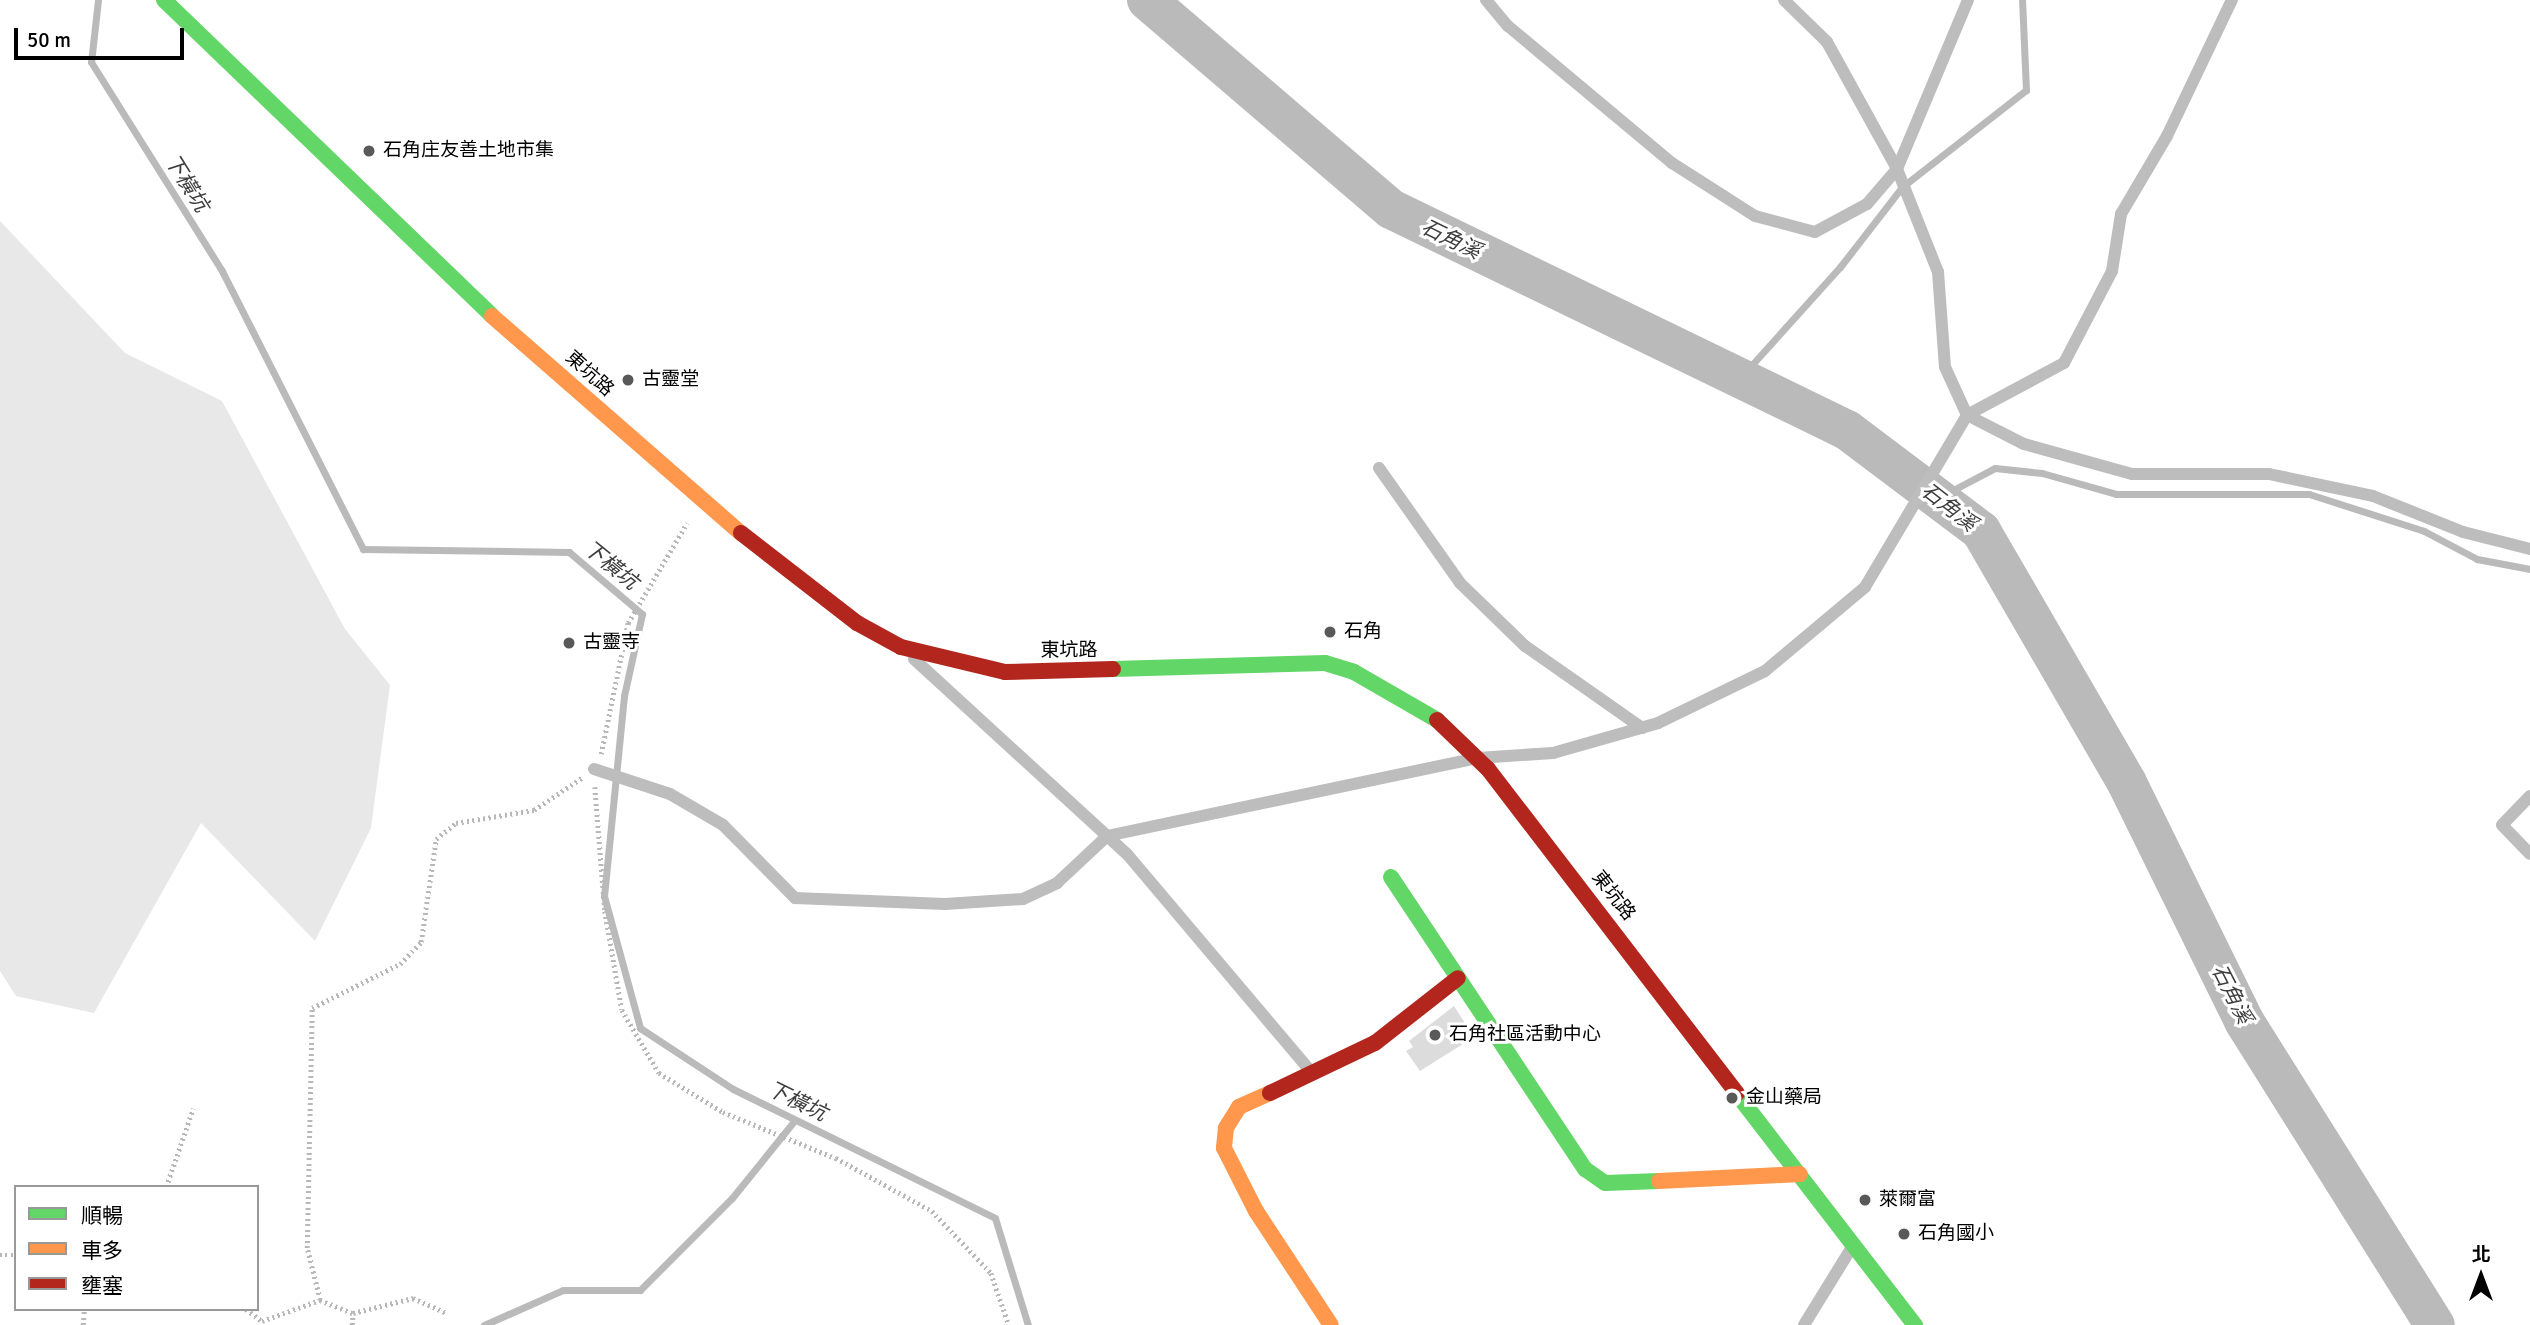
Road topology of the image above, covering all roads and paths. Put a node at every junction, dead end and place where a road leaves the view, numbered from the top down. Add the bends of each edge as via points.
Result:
1 (164, 0) edge
2 (1486, 0) edge
3 (1784, 0) edge
4 (1968, 0) edge
5 (2232, 0) edge
6 (1898, 169) junction
7 (1967, 415) junction
8 (1379, 468) dead end
9 (701, 502) junction
10 (2530, 549) edge
11 (901, 647) junction
12 (1642, 728) junction
13 (1477, 758) junction
14 (597, 770) junction
15 (2530, 796) edge
16 (1107, 836) junction
17 (2530, 854) edge
18 (1391, 877) dead end
19 (1458, 978) junction
20 (1312, 1074) junction
21 (194, 1109) dead end
22 (1800, 1174) junction
23 (167, 1185) edge
24 (1852, 1247) junction
25 (320, 1300) junction
26 (249, 1311) edge
27 (353, 1313) junction
28 (447, 1313) dead end
29 (352, 1325) edge
30 (1009, 1325) edge
31 (1331, 1325) edge
32 (1804, 1325) edge
33 (1915, 1325) edge

1 - 9 street, 東坑路 via 463,291
2 - 6 lane via 1508,26 1672,163 1755,216 1815,232 1867,204
3 - 6 lane via 1827,43
4 - 6 lane
5 - 7 lane via 2168,136 2121,214 2112,271 2064,363
6 - 7 lane via 1938,272 1945,367
7 - 10 lane via 2024,444 2132,474 2269,474 2373,496 2463,532
7 - 12 lane via 1865,587 1765,671
8 - 12 lane via 1460,583 1525,646
9 - 11 street, 東坑路 via 857,623
9 - 14 path via 628,623
11 - 13 street, 東坑路 via 1005,672 1325,663 1354,672 1429,712
11 - 16 lane
12 - 13 lane via 1553,753
13 - 16 lane
13 - 22 street, 東坑路
14 - 16 lane via 670,794 723,825 795,898 873,904 1023,899 1057,883
14 - 25 path via 534,810 456,823 436,839 421,942 400,964 312,1008 307,1248
14 - 30 path via 605,911 622,1010 659,1073 723,1112 836,1158 932,1211 991,1273
15 - 17 lane via 2502,825
16 - 20 lane
18 - 19 street
19 - 20 street via 1375,1043
19 - 22 street via 1549,1124 1605,1183
20 - 31 street via 1239,1107 1226,1128 1224,1148 1256,1211
21 - 23 path
22 - 24 street, 東坑路
24 - 32 lane
24 - 33 street, 東坑路
25 - 26 path via 262,1321
25 - 27 path
27 - 28 path via 413,1298
27 - 29 path

